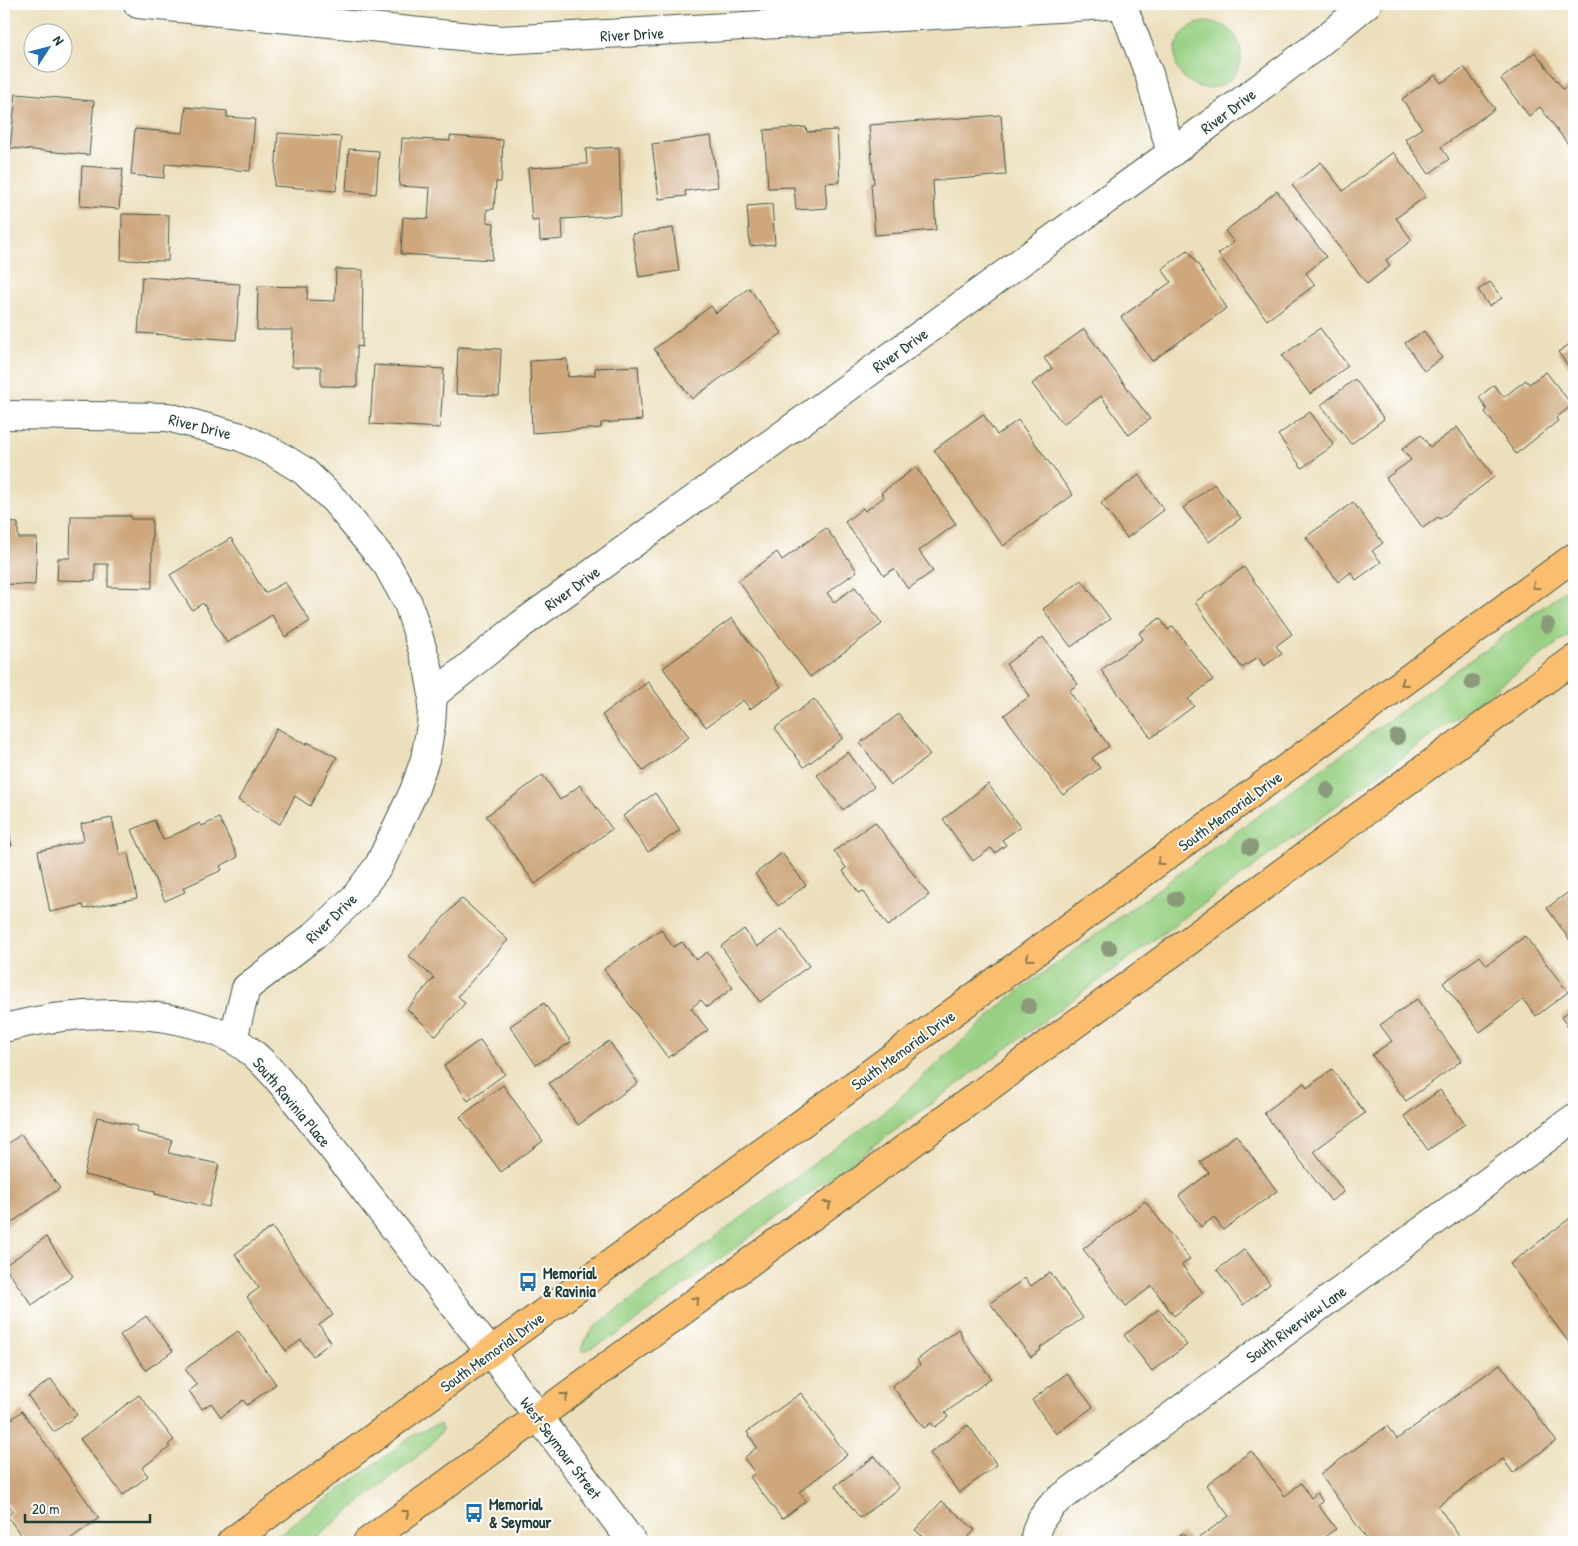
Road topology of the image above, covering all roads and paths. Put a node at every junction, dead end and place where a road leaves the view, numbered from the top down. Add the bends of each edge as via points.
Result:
1 (138, 4) edge
2 (1122, 4) edge
3 (1127, 4) edge
4 (1367, 4) edge
5 (1171, 154) junction
6 (4, 414) edge
7 (1574, 558) edge
8 (1574, 659) edge
9 (432, 695) junction
10 (4, 1028) edge
11 (233, 1039) junction
12 (1574, 1118) edge
13 (491, 1353) junction
14 (538, 1416) junction
15 (231, 1542) edge
16 (367, 1542) edge
17 (632, 1542) edge
18 (1035, 1542) edge

1 - 2 street, River Drive via 501,40
2 - 3 street, River Drive
2 - 5 street via 1149,74
4 - 5 street, River Drive
5 - 9 street, River Drive via 522,624
6 - 9 street, River Drive via 168,417 241,437 304,471 335,501 387,565 408,603 418,631
7 -> 13 main road, South Memorial Drive
14 -> 8 main road
9 - 11 street, River Drive via 432,725 425,759 398,829 379,865 355,897 314,936 246,988
10 - 11 street, South Ravinia Place via 37,1019 118,1014 192,1024
11 - 13 street, South Ravinia Place via 263,1062 288,1091
12 - 18 street, South Riverview Lane via 1054,1503 1035,1529
13 - 14 street, West Seymour Street
13 - 15 main road, South Memorial Drive
16 -> 14 main road
14 - 17 street, West Seymour Street

